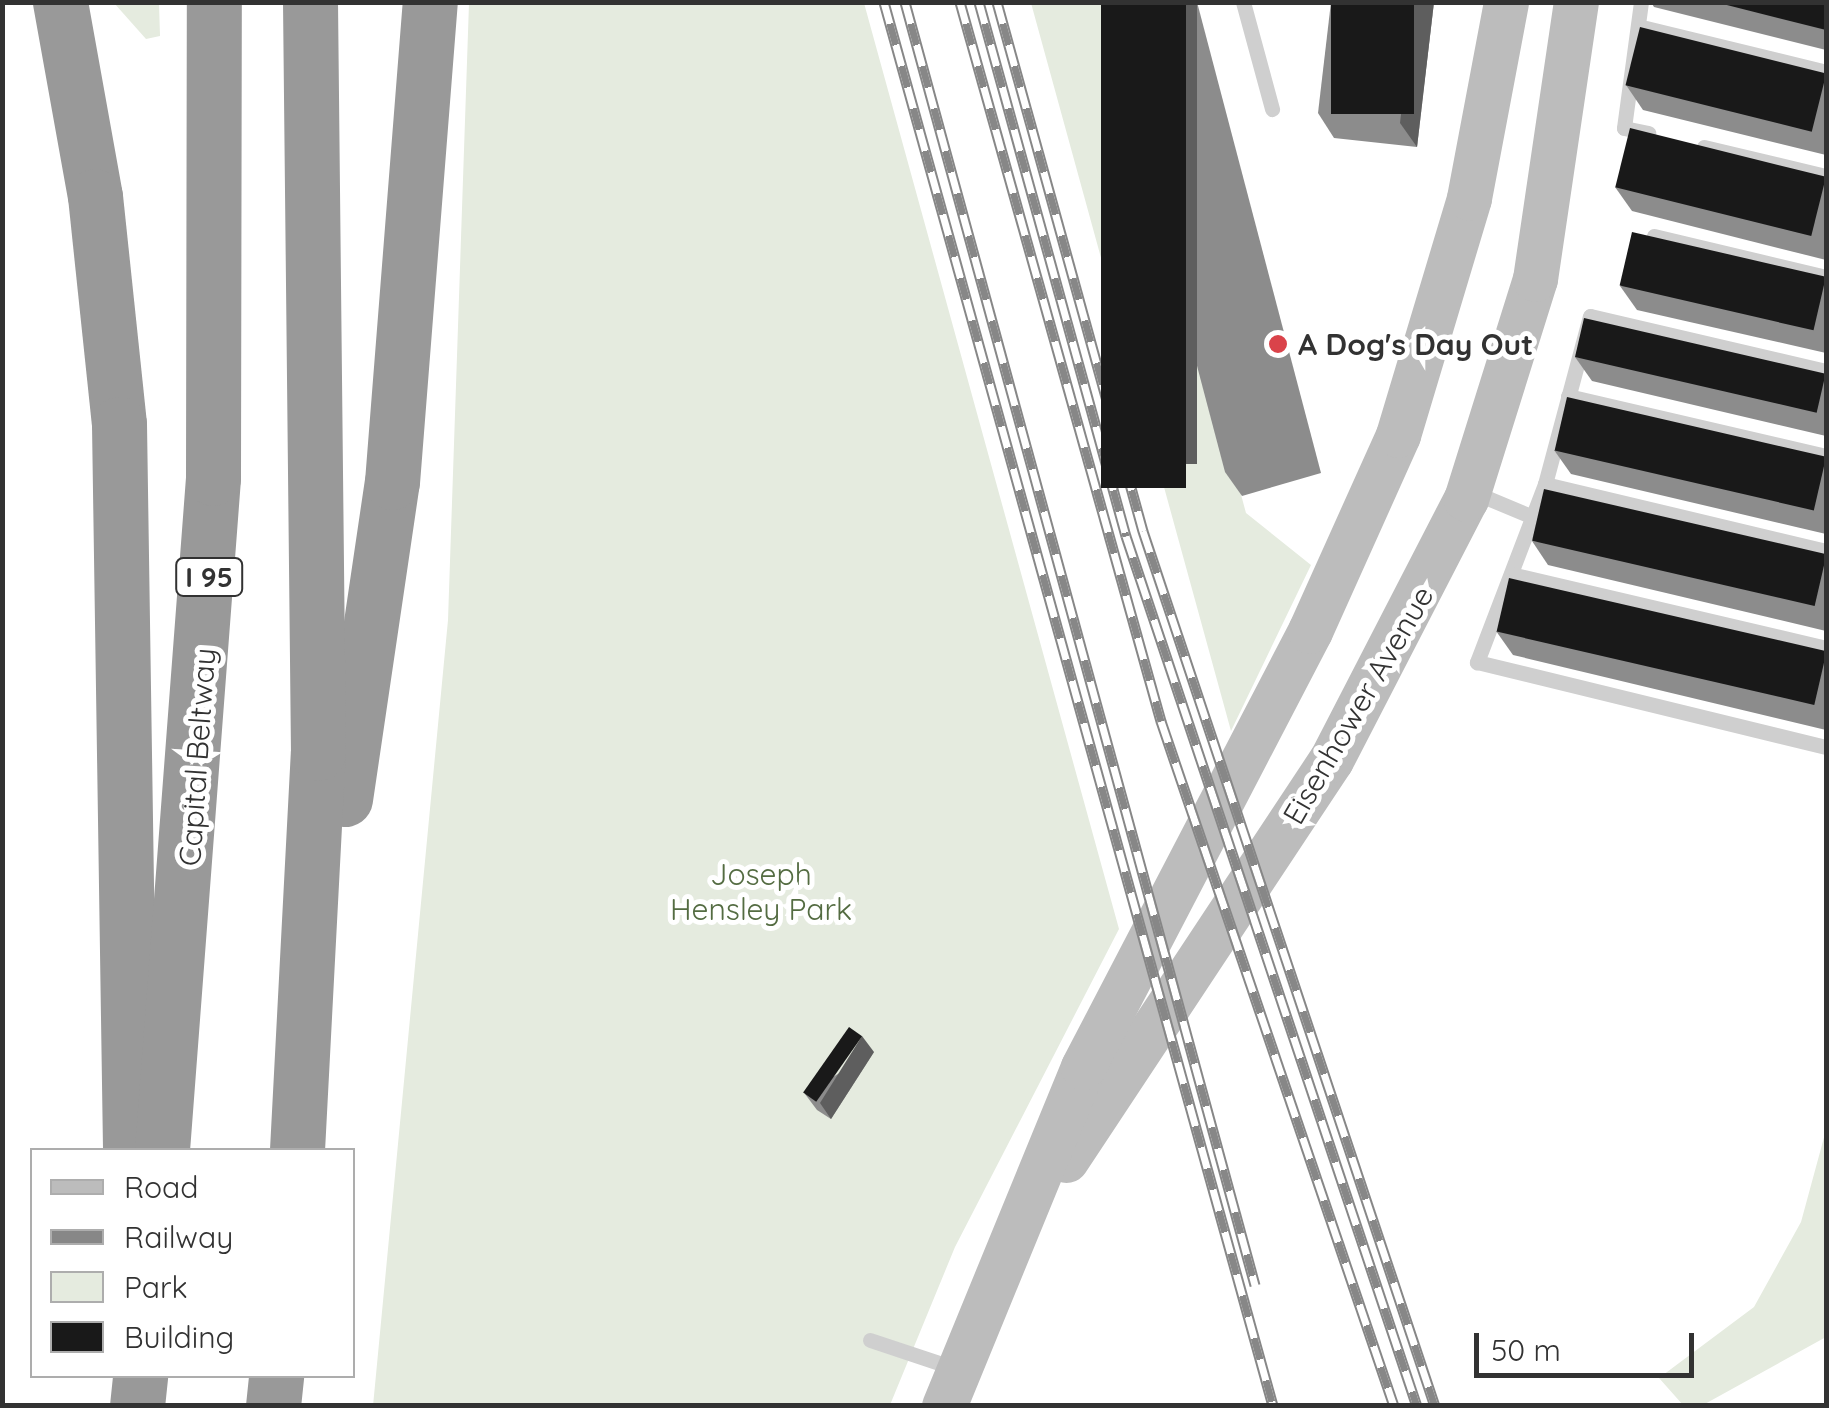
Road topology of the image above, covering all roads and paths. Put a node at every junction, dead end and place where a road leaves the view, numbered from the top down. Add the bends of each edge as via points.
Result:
1 (60, 2) edge
2 (214, 2) edge
3 (310, 2) edge
4 (430, 2) edge
5 (1243, 2) edge
6 (1506, 2) edge
7 (1576, 2) edge
8 (1641, 2) edge
9 (1638, 26) junction
10 (1826, 72) edge
11 (1272, 109) dead end
12 (1661, 136) edge
13 (1679, 141) edge
14 (1826, 176) edge
15 (1654, 236) edge
16 (1826, 277) edge
17 (1826, 371) edge
18 (1568, 396) junction
19 (1826, 456) edge
20 (1545, 484) junction
21 (1469, 490) junction
22 (1533, 517) junction
23 (1826, 552) edge
24 (1511, 574) junction
25 (1826, 648) edge
26 (1826, 748) edge
27 (299, 1127) edge
28 (130, 1148) edge
29 (162, 1148) edge
30 (1018, 1226) junction
31 (870, 1340) dead end
32 (128, 1378) edge
33 (140, 1378) edge
34 (276, 1378) edge
35 (951, 1387) edge
36 (128, 1406) edge
37 (137, 1406) edge
38 (273, 1406) edge

1 - 28 highway via 94,196 119,424
2 - 29 highway, Capital Beltway / I 95 via 214,478
3 - 27 highway via 318,753
4 - 27 highway via 392,482
5 - 11 lane
6 - 30 main road, Eisenhower Avenue via 1469,198 1398,436 1310,632 1083,1067
7 - 21 main road, Eisenhower Avenue via 1535,279
8 - 9 lane
9 - 10 lane
9 - 12 lane via 1624,128
13 - 14 lane
15 - 16 lane
17 - 18 lane via 1590,316
18 - 19 lane
18 - 20 lane
20 - 22 lane
20 - 23 lane
21 - 22 lane
21 - 30 main road, Eisenhower Avenue via 1404,634 1331,760
22 - 24 lane
24 - 25 lane
24 - 26 lane via 1477,662
30 - 35 main road, Eisenhower Avenue
31 - 35 lane
32 - 36 highway
33 - 37 highway
34 - 38 highway

